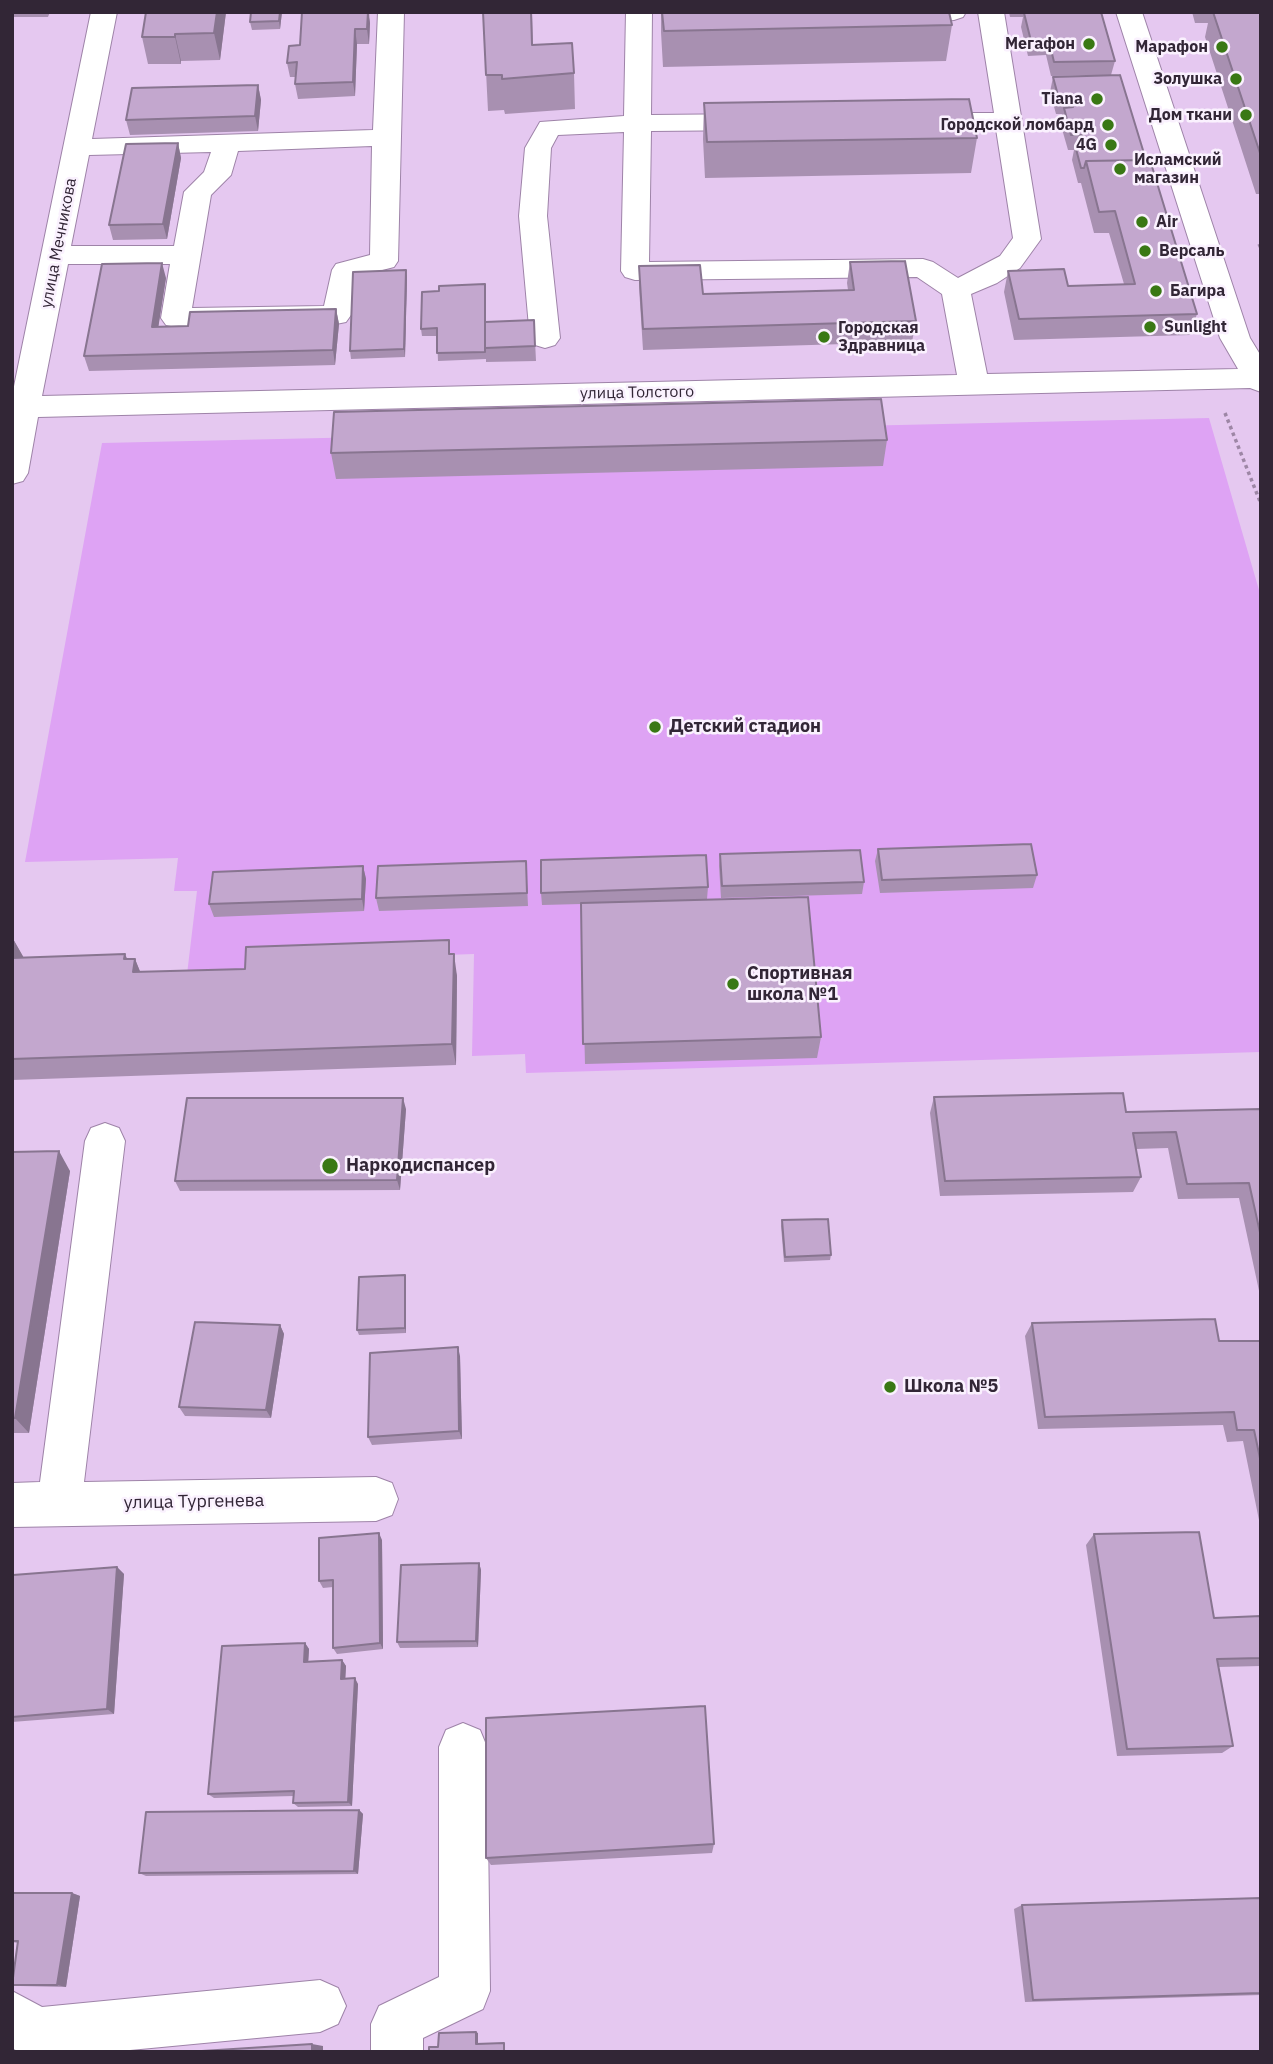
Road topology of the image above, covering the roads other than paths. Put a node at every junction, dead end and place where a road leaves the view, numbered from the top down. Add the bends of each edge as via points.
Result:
1 (104, 12) edge
2 (391, 12) edge
3 (878, 12) edge
4 (954, 12) edge
5 (991, 12) edge
6 (1129, 12) edge
7 (648, 14) edge
8 (1009, 121) junction
9 (776, 122) edge
10 (899, 122) edge
11 (639, 123) junction
12 (386, 138) junction
13 (227, 143) junction
14 (78, 147) junction
15 (57, 255) junction
16 (186, 255) junction
17 (956, 290) junction
18 (545, 338) dead end
19 (1260, 380) edge
20 (974, 385) junction
21 (19, 407) edge
22 (12, 474) edge
23 (105, 1140) dead end
24 (376, 1499) dead end
25 (12, 1504) edge
26 (59, 1504) junction
27 (463, 1747) dead end
28 (320, 2006) dead end
29 (12, 2017) edge
30 (397, 2052) edge

1 - 14 street, улица Мечникова
2 - 12 street
3 - 4 street via 894,17
5 - 8 street
6 - 19 street via 1235,338
7 - 11 street
8 - 10 street
8 - 17 street via 1027,239 1010,261
9 - 11 street
11 - 17 street via 635,271 923,268
11 - 18 street via 550,128 538,148 533,216
12 - 13 street
12 - 16 street via 384,261 346,270 336,315 176,318
13 - 14 street
13 - 16 street via 217,175 198,192
14 - 15 street, улица Мечникова
15 - 16 street
15 - 21 street, улица Мечникова
17 - 20 street
19 - 20 street, улица Толстого
20 - 21 street, улица Толстого
21 - 22 street, улица Мечникова
23 - 26 street
24 - 26 street, улица Тургенева
25 - 26 street, улица Тургенева
27 - 30 street via 465,1992 397,2024
28 - 29 street via 36,2033

